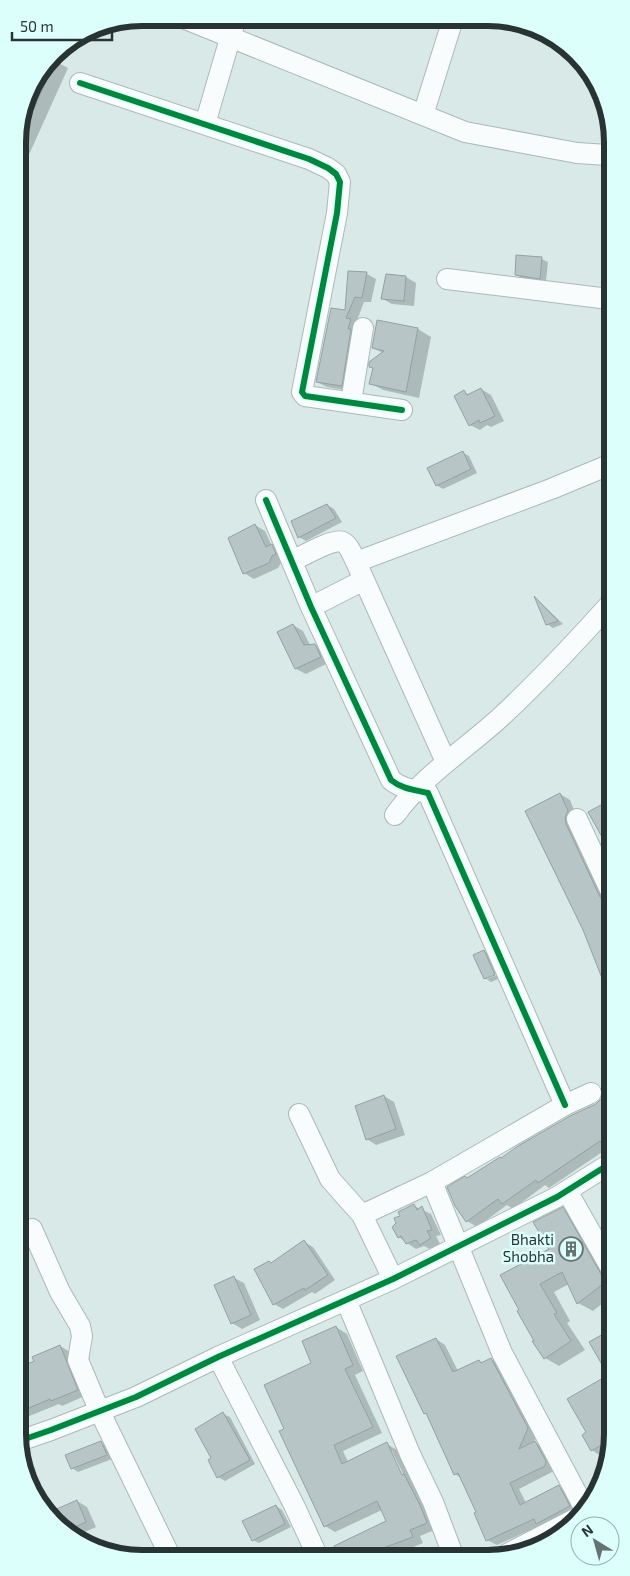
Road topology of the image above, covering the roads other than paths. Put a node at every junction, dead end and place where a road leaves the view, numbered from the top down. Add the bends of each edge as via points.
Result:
1 (203, 26) edge
2 (233, 26) edge
3 (451, 26) edge
4 (230, 37) junction
5 (80, 84) dead end
6 (423, 115) junction
7 (204, 124) junction
8 (604, 155) edge
9 (447, 279) dead end
10 (604, 298) edge
11 (363, 328) dead end
12 (351, 402) junction
13 (402, 410) dead end
14 (604, 468) edge
15 (266, 500) dead end
16 (292, 561) junction
17 (356, 562) junction
18 (364, 580) junction
19 (312, 607) junction
20 (604, 611) edge
21 (446, 762) junction
22 (415, 790) junction
23 (395, 815) dead end
24 (577, 819) dead end
25 (604, 877) edge
26 (591, 1094) dead end
27 (565, 1105) junction
28 (299, 1114) dead end
29 (604, 1167) edge
30 (432, 1182) junction
31 (567, 1191) junction
32 (362, 1215) junction
33 (32, 1229) dead end
34 (459, 1248) junction
35 (604, 1256) edge
36 (393, 1280) junction
37 (346, 1300) junction
38 (218, 1358) junction
39 (99, 1410) junction
40 (26, 1439) edge
41 (582, 1503) edge
42 (167, 1550) edge
43 (315, 1550) edge
44 (451, 1550) edge

1 - 4 street
2 - 4 street
3 - 6 street
4 - 6 street
4 - 7 street
5 - 7 street
6 - 8 street via 474,134 577,153
7 - 12 street via 309,158 336,174 340,182 336,213 302,392 305,396
9 - 10 street
11 - 12 street
12 - 13 street
14 - 17 street
15 - 16 street
16 - 17 street via 341,540
16 - 19 street
17 - 18 street
18 - 19 street
18 - 21 street
19 - 22 street via 391,780
20 - 21 street via 503,715
21 - 22 street
22 - 23 street
22 - 27 street via 428,793
24 - 25 street
26 - 27 street
27 - 30 street
28 - 32 street via 330,1180
29 - 31 street
30 - 32 street
30 - 34 street
31 - 34 street
31 - 35 street
32 - 36 street
33 - 39 street via 60,1292 80,1326 82,1336 78,1360
34 - 36 street
34 - 41 street via 502,1353
36 - 37 street
37 - 38 street
37 - 44 street
38 - 39 street via 136,1397
38 - 43 street
39 - 40 street
39 - 42 street

